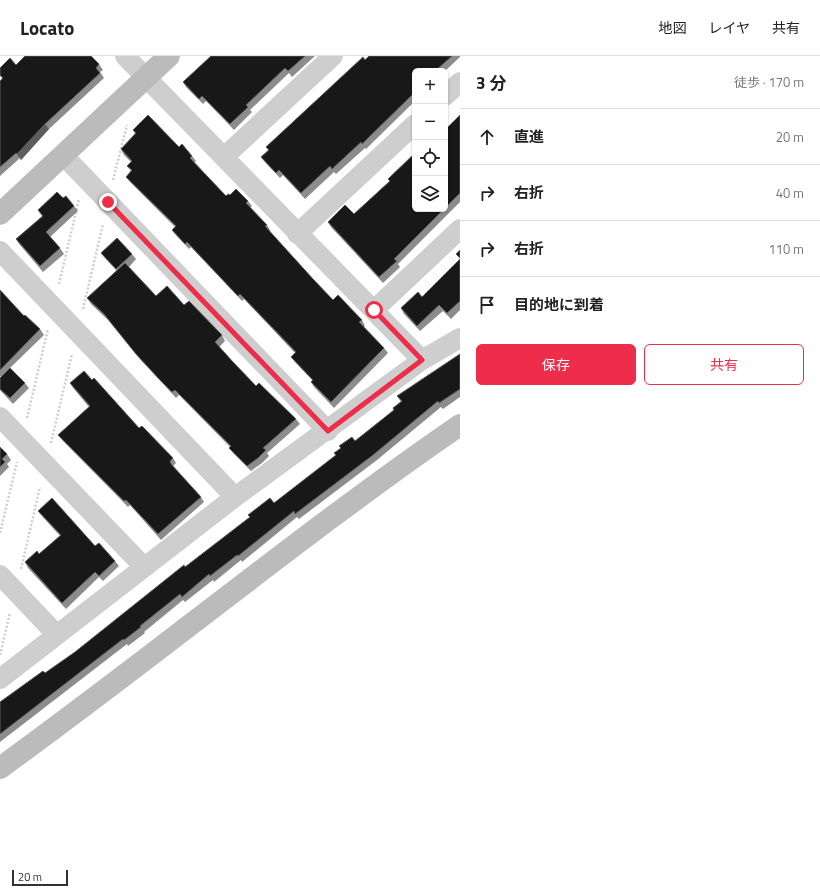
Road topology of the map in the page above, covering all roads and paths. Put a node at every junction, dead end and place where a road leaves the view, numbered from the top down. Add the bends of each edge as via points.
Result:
1 (125, 56) edge
2 (169, 56) edge
3 (333, 56) edge
4 (146, 77) junction
5 (460, 82) edge
6 (448, 93) edge
7 (128, 118) dead end
8 (412, 127) edge
9 (63, 155) junction
10 (224, 157) junction
11 (84, 177) junction
12 (108, 202) junction
13 (0, 214) edge
14 (460, 229) edge
15 (297, 234) junction
16 (0, 251) edge
17 (53, 307) junction
18 (374, 310) junction
19 (77, 331) junction
20 (460, 338) edge
21 (422, 360) junction
22 (0, 417) edge
23 (460, 425) edge
24 (328, 431) junction
25 (22, 440) junction
26 (46, 464) junction
27 (235, 497) junction
28 (0, 533) edge
29 (144, 567) junction
30 (0, 575) edge
31 (15, 591) junction
32 (57, 635) junction
33 (0, 655) edge
34 (0, 679) edge
35 (0, 768) edge

1 - 4 street
2 - 4 street
3 - 10 street
4 - 9 street
4 - 10 street
5 - 6 street
7 - 12 path
8 - 15 street
9 - 11 street
9 - 13 street
10 - 15 street
11 - 12 street
11 - 17 path
12 - 19 path
12 - 24 street
14 - 18 street
15 - 18 street
16 - 17 street
17 - 19 street
17 - 25 path
18 - 21 street
19 - 26 path
19 - 27 street
20 - 21 street
21 - 24 street
22 - 25 street
23 - 35 street via 395,469
24 - 27 street
25 - 26 street
25 - 28 path
26 - 29 street
26 - 31 path
27 - 29 street
29 - 32 street
30 - 31 street
31 - 32 street
31 - 33 path
32 - 34 street

